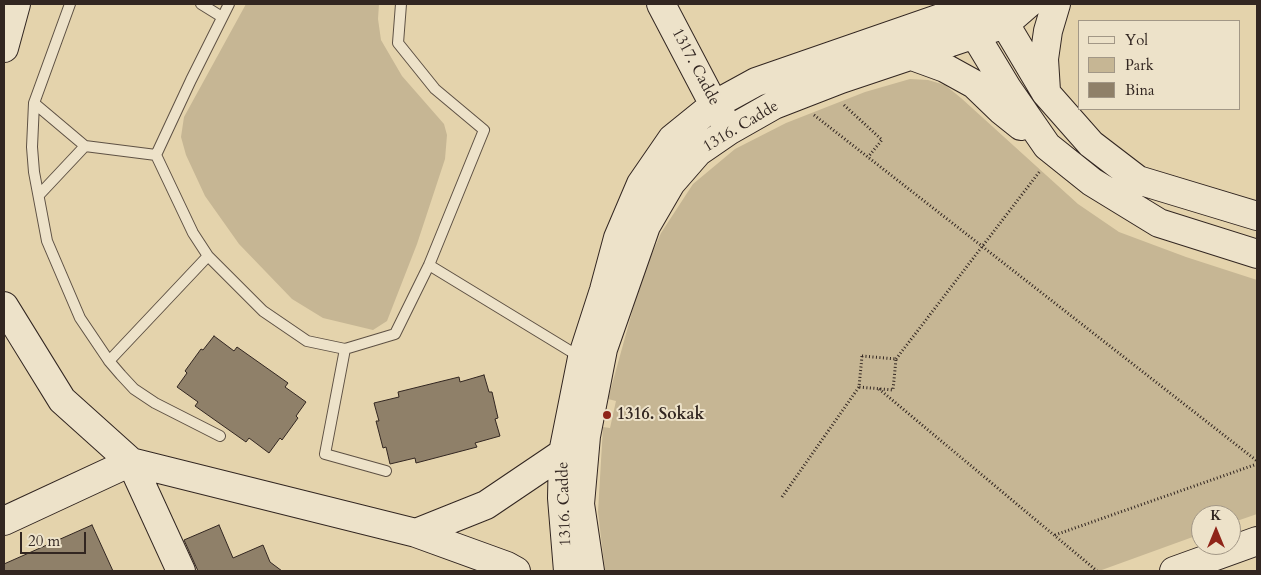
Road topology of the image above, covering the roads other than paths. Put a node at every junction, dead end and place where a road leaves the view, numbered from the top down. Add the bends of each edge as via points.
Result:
1 (15, 4) edge
2 (70, 4) edge
3 (201, 4) edge
4 (229, 4) edge
5 (401, 4) edge
6 (661, 4) edge
7 (1028, 4) edge
8 (1056, 4) edge
9 (4, 8) edge
10 (969, 8) edge
11 (998, 14) edge
12 (222, 17) junction
13 (975, 35) junction
14 (4, 48) edge
15 (912, 56) junction
16 (1046, 93) junction
17 (34, 103) junction
18 (714, 104) junction
19 (730, 130) junction
20 (85, 146) junction
21 (1051, 149) junction
22 (156, 155) junction
23 (39, 194) junction
24 (1257, 216) edge
25 (1257, 254) edge
26 (208, 256) junction
27 (429, 266) junction
28 (4, 306) edge
29 (345, 349) junction
30 (582, 358) junction
31 (109, 361) junction
32 (220, 436) dead end
33 (563, 453) junction
34 (130, 462) junction
35 (386, 470) dead end
36 (4, 521) edge
37 (416, 533) junction
38 (1257, 541) edge
39 (181, 571) edge
40 (516, 571) edge
41 (568, 571) edge
42 (590, 571) edge
43 (1174, 571) edge

1 - 9 street
1 - 14 street
2 - 17 lane
3 - 12 lane
4 - 12 lane
5 - 27 lane via 398,43 435,89 484,130
6 - 18 street, 1317. Cadde
7 - 11 street, 1316. Cadde
8 - 16 street via 1044,59
10 - 13 street
10 - 18 street, 1316. Cadde via 756,82
11 - 13 street, 1316. Cadde
11 - 16 street
12 - 22 lane
13 - 15 street, 1316. Cadde
13 - 21 street via 1007,88
15 - 19 street, 1316. Cadde via 774,104
15 - 21 street via 945,68 974,84
16 - 24 street via 1091,144 1138,180
17 - 20 lane
17 - 23 lane via 32,147
18 - 19 street, 1317. Cadde
18 - 30 street, 1316. Cadde via 672,139 641,184 618,238
19 - 42 street, 1316. Cadde via 698,152 671,183 646,226 603,348 586,436 580,504
20 - 22 lane
20 - 23 lane
21 - 25 street via 1092,182 1159,223
22 - 26 lane via 193,233
23 - 31 lane via 47,241 80,318
26 - 29 lane via 277,321 307,341
26 - 31 lane
27 - 29 lane via 395,334
27 - 30 lane
28 - 34 street via 62,400
29 - 35 lane via 325,454
30 - 33 street, 1316. Cadde
31 - 32 lane via 134,389 154,403
33 - 37 street via 486,505
33 - 41 street, 1316. Cadde via 562,498
34 - 36 street
34 - 37 street
34 - 39 street
37 - 40 street
38 - 43 street

